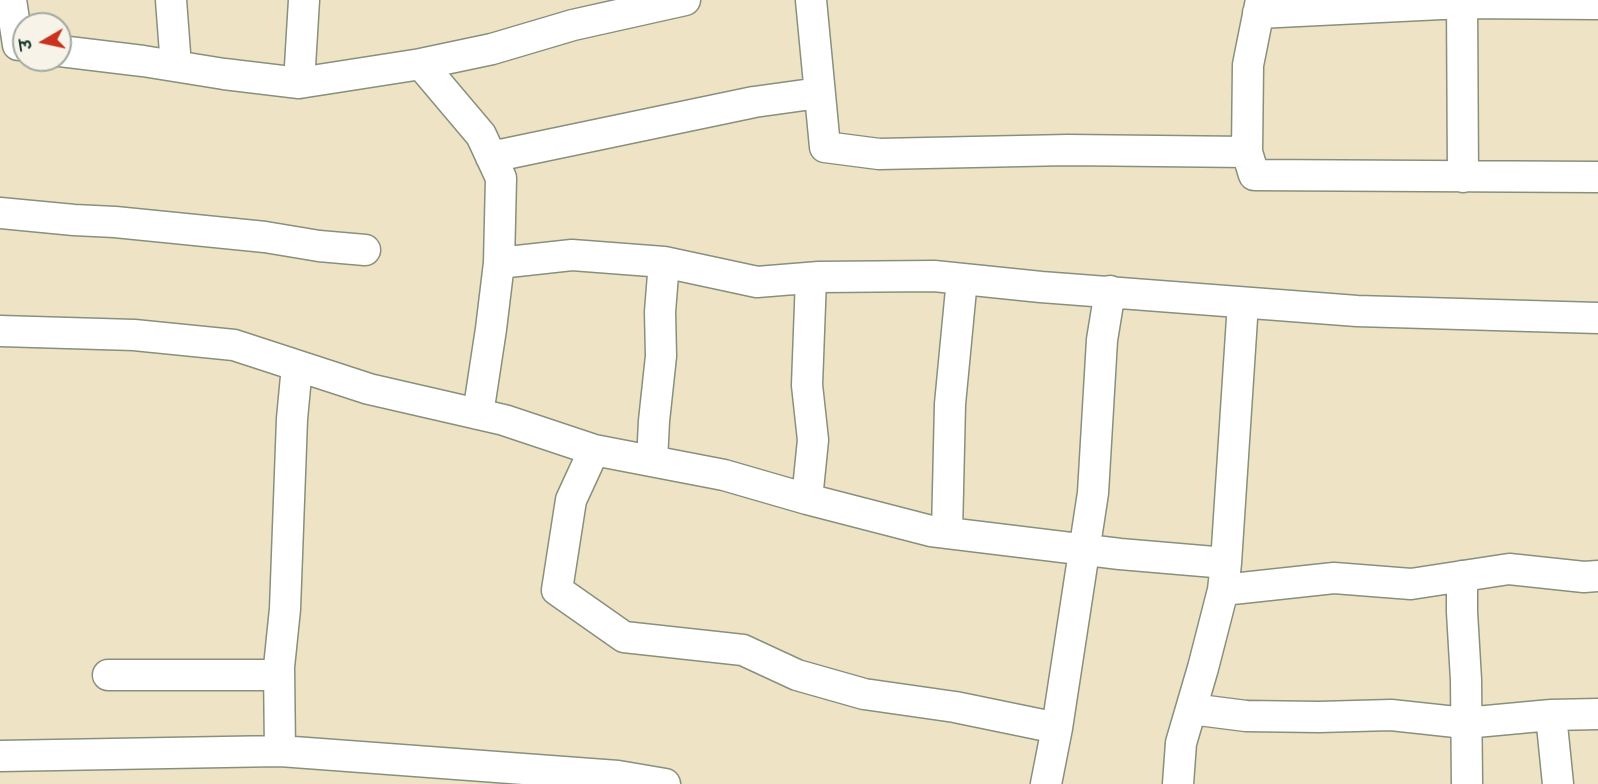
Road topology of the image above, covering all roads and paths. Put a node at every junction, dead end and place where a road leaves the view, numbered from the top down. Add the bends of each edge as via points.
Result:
1 (11, 0) edge
2 (171, 0) edge
3 (304, 0) edge
4 (685, 0) edge
5 (811, 0) edge
6 (1462, 2) edge
7 (1598, 4) edge
8 (1259, 6) edge
9 (12, 15) edge
10 (72, 53) edge
11 (421, 64) junction
12 (176, 66) junction
13 (298, 82) junction
14 (819, 93) junction
15 (1247, 152) junction
16 (491, 157) junction
17 (1463, 177) junction
18 (1598, 177) edge
19 (0, 213) edge
20 (364, 250) dead end
21 (500, 262) junction
22 (664, 262) junction
23 (811, 278) junction
24 (962, 279) junction
25 (1110, 291) junction
26 (1243, 303) junction
27 (1598, 318) edge
28 (0, 331) edge
29 (297, 366) junction
30 (478, 414) junction
31 (594, 450) junction
32 (652, 462) junction
33 (807, 499) junction
34 (947, 533) junction
35 (1085, 549) junction
36 (1224, 576) junction
37 (1462, 576) junction
38 (1598, 576) edge
39 (108, 675) dead end
40 (279, 675) junction
41 (1191, 709) junction
42 (1598, 714) edge
43 (1551, 715) junction
44 (1466, 723) junction
45 (1057, 729) junction
46 (280, 751) junction
47 (0, 756) edge
48 (665, 784) edge
49 (1046, 784) edge
50 (1178, 784) edge
51 (1467, 784) edge
52 (1558, 784) edge

1 - 9 street
2 - 12 street
3 - 13 street
4 - 11 street
5 - 14 street
6 - 7 street
6 - 8 street
6 - 17 street
8 - 15 street via 1248,66
10 - 12 street
11 - 13 street
11 - 16 street via 481,135
12 - 13 street
14 - 15 street via 825,147 879,154
14 - 16 street via 754,102
15 - 17 street via 1254,175
16 - 21 street via 501,178
17 - 18 street
19 - 20 street
21 - 22 street via 572,255
21 - 30 street
22 - 23 street via 757,282
22 - 32 street
23 - 24 street
23 - 33 street via 807,385 813,440
24 - 25 street
24 - 34 street via 950,404
25 - 26 street
25 - 35 street via 1102,340 1094,493
26 - 27 street via 1357,311
26 - 36 street
28 - 29 street via 134,335 234,345
29 - 30 street via 369,389
29 - 40 street
30 - 31 street
31 - 32 street
31 - 45 street via 571,500 557,590 624,637 743,650 797,675 864,694 954,707
32 - 33 street via 724,475
33 - 34 street
34 - 35 street
35 - 36 street
35 - 45 street
36 - 37 street via 1411,584
36 - 41 street
37 - 38 street via 1509,569
37 - 44 street
39 - 40 street
40 - 46 street
41 - 44 street via 1246,716 1391,715
41 - 50 street via 1181,743
42 - 43 street
43 - 44 street
43 - 52 street
44 - 51 street
45 - 49 street
46 - 47 street
46 - 48 street via 618,776

